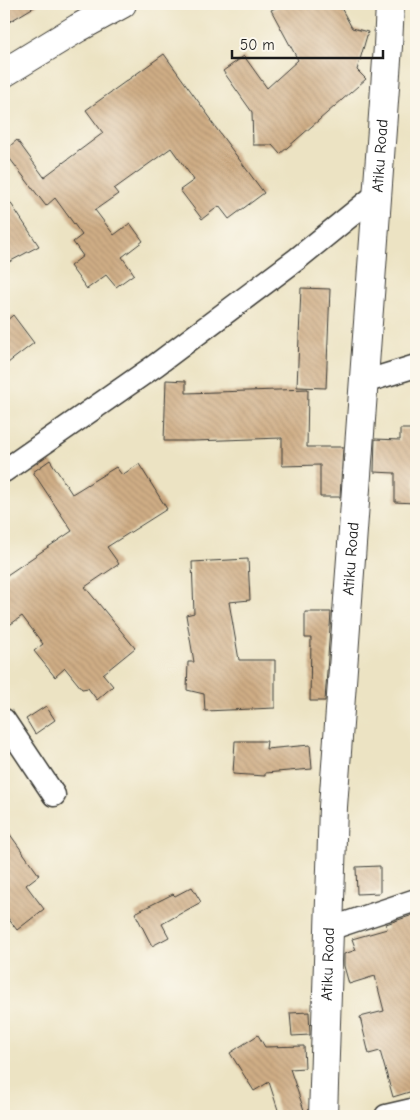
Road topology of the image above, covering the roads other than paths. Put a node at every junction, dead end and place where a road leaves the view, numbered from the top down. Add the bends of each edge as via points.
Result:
1 (122, 4) edge
2 (390, 4) edge
3 (4, 73) edge
4 (376, 194) junction
5 (416, 366) edge
6 (364, 382) junction
7 (4, 471) edge
8 (4, 720) edge
9 (54, 795) dead end
10 (416, 900) edge
11 (329, 929) junction
12 (416, 1109) edge
13 (323, 1116) edge
14 (386, 1116) edge

1 - 3 street
2 - 4 street, Atiku Road
4 - 6 street, Atiku Road
4 - 7 street via 297,259 156,365
5 - 6 street
6 - 11 street, Atiku Road via 333,807
8 - 9 street
10 - 11 street
11 - 13 street, Atiku Road
12 - 14 street

